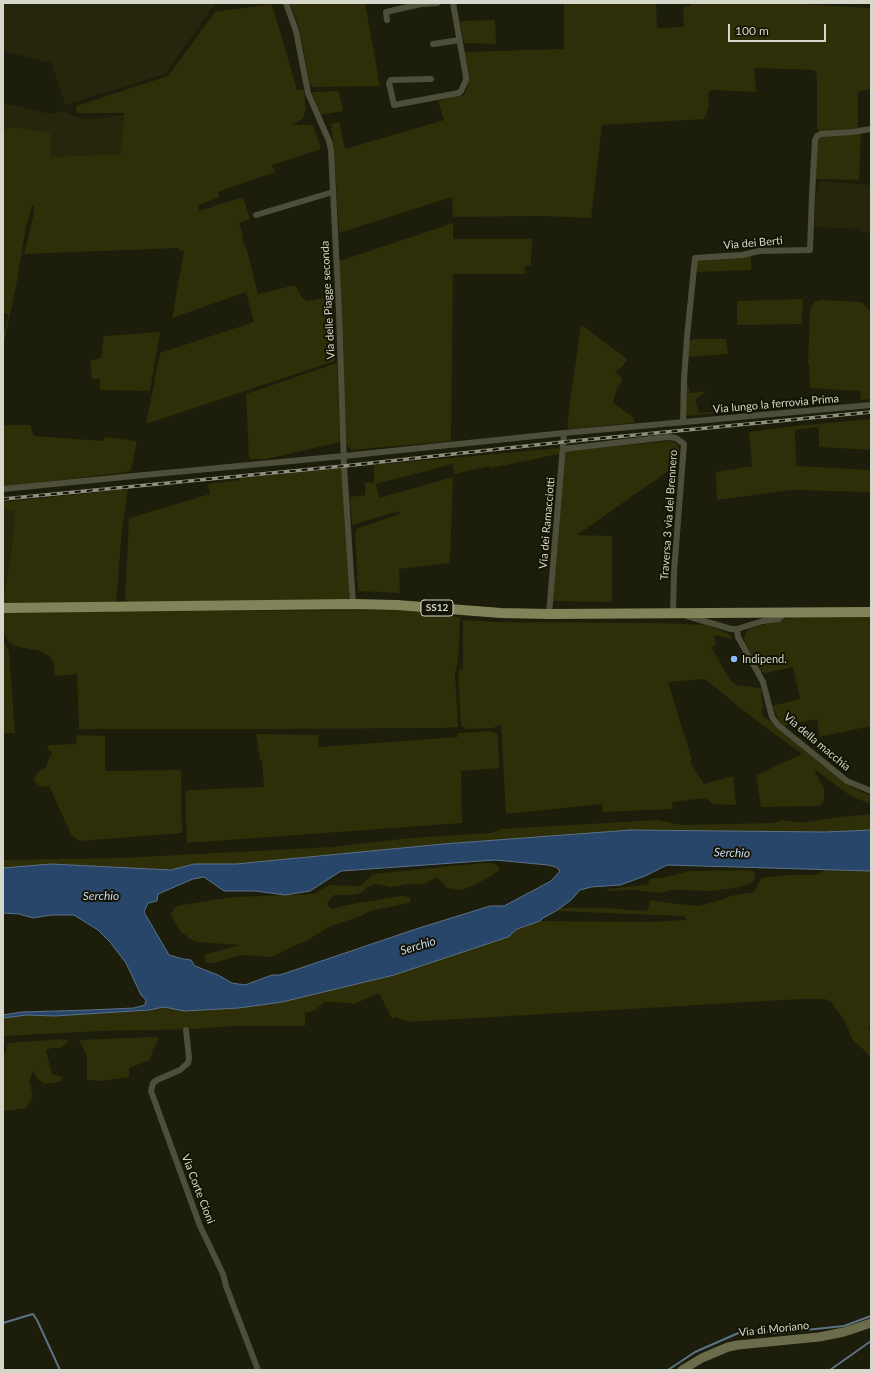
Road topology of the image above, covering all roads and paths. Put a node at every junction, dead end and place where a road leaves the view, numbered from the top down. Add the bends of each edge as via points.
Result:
1 (286, 3) edge
2 (437, 3) edge
3 (453, 3) edge
4 (387, 20) dead end
5 (460, 40) junction
6 (433, 44) dead end
7 (431, 79) dead end
8 (871, 129) edge
9 (333, 192) junction
10 (256, 215) dead end
11 (871, 405) edge
12 (683, 422) junction
13 (564, 433) junction
14 (563, 449) junction
15 (344, 456) junction
16 (3, 490) edge
17 (353, 604) junction
18 (3, 608) edge
19 (786, 612) junction
20 (871, 612) edge
21 (549, 614) junction
22 (677, 614) junction
23 (737, 629) junction
24 (871, 792) edge
25 (186, 1030) dead end
26 (871, 1323) edge
27 (258, 1370) edge
28 (682, 1370) edge

1 - 9 street, Via delle Piagge seconda via 296,31 308,93 329,141
2 - 4 street via 386,12
3 - 5 street
5 - 6 street
5 - 7 street via 466,80 461,92 394,106 389,83 391,80
8 - 12 street, Via dei Berti via 817,136 810,250 759,251 695,258 686,350
9 - 10 street
9 - 15 street, Via delle Piagge seconda
11 - 12 street, Via lungo la ferrovia Prima
12 - 13 street, Via lungo la ferrovia Prima
13 - 14 street, Via dei Ramacciotti
13 - 15 street, Via lungo la ferrovia Prima
14 - 21 street, Via dei Ramacciotti
14 - 22 street, Traversa 3 via del Brennero via 668,437 676,438 684,444 674,572
15 - 16 street, Via lungo la ferrovia Prima
15 - 17 street, Via delle Piagge seconda
17 - 18 main road, SS12
17 - 21 main road, SS12 via 396,604 501,613
19 - 20 main road, SS12
19 - 22 main road, SS12
19 - 23 street via 779,619
21 - 22 main road, SS12
22 - 23 street
23 - 24 street, Via della macchia via 738,637 763,682 771,713 778,725 847,781
25 - 27 street, Via Corte Cioni via 188,1063 180,1070 157,1080 151,1090 200,1226 224,1274 226,1286
26 - 28 main road, Via di Moriano via 819,1337 728,1347

